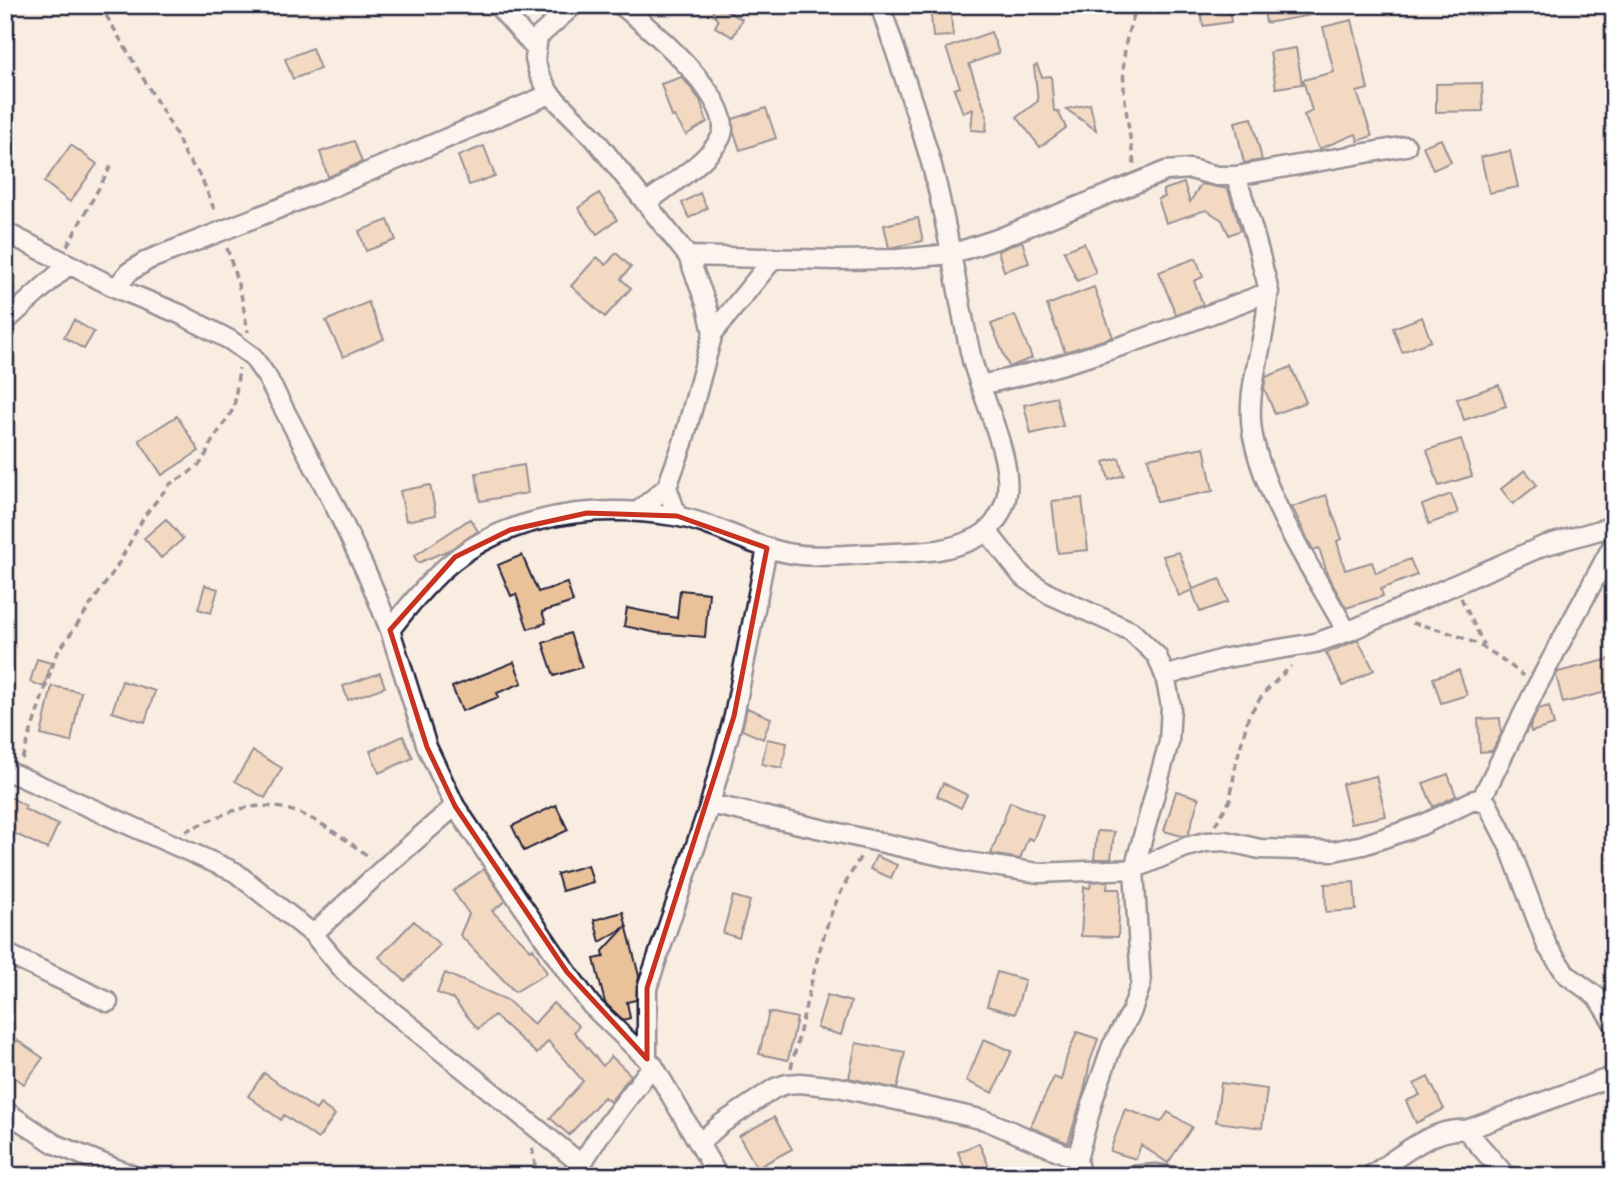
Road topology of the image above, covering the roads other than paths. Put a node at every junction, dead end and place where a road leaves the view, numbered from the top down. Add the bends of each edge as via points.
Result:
1 (497, 5) edge
2 (574, 5) edge
3 (621, 5) edge
4 (880, 5) edge
5 (535, 48) junction
6 (550, 94) junction
7 (1405, 146) dead end
8 (1236, 176) junction
9 (646, 203) junction
10 (5, 232) edge
11 (951, 254) junction
12 (688, 256) junction
13 (774, 258) junction
14 (65, 263) junction
15 (116, 288) junction
16 (1269, 292) junction
17 (5, 322) edge
18 (713, 333) junction
19 (980, 386) junction
20 (667, 487) junction
21 (637, 512) junction
22 (677, 516) junction
23 (1614, 526) edge
24 (987, 531) junction
25 (1614, 543) edge
26 (767, 548) junction
27 (390, 629) junction
28 (1347, 632) junction
29 (1165, 676) junction
30 (11, 772) edge
31 (1481, 800) junction
32 (710, 804) junction
33 (455, 806) junction
34 (1134, 869) junction
35 (313, 934) junction
36 (5, 953) edge
37 (108, 1002) dead end
38 (1614, 1024) edge
39 (650, 1062) junction
40 (1614, 1076) edge
41 (5, 1111) edge
42 (1466, 1130) junction
43 (699, 1143) junction
44 (1078, 1167) edge
45 (578, 1170) edge
46 (134, 1176) edge
47 (718, 1176) edge
48 (1132, 1176) edge
49 (1169, 1176) edge
50 (1370, 1176) edge
51 (1506, 1176) edge

1 - 5 street
2 - 5 street via 538,37
3 - 9 street via 691,68 715,104 722,124 722,137 709,153
4 - 11 street via 932,167
5 - 6 street via 539,74
6 - 9 street via 594,138
6 - 15 street via 148,260
7 - 8 street
8 - 11 street via 1190,169 1166,171
8 - 16 street
9 - 12 street
10 - 14 street
11 - 13 street via 860,260
11 - 19 street
12 - 13 street
12 - 18 street via 708,306
13 - 18 street
14 - 15 street
14 - 17 street
15 - 27 street via 180,314 246,352 267,377 334,505
16 - 19 street via 1119,349
16 - 28 street via 1250,401 1253,439 1264,477
18 - 20 street
19 - 24 street via 1003,453 1007,480 1006,498
20 - 21 street
20 - 22 street
21 - 22 street
21 - 27 street via 537,520 488,538 455,557
22 - 26 street
23 - 28 street via 1543,546
24 - 26 street via 939,550 841,555 792,554
24 - 29 street via 1022,576 1049,594 1131,631 1157,656
25 - 31 street
26 - 32 street via 734,716
27 - 33 street via 427,747
28 - 29 street
29 - 34 street via 1171,706 1169,742
30 - 35 street via 235,872
31 - 34 street via 1422,825 1334,851 1206,842
31 - 38 street via 1487,803 1509,846 1547,946 1566,974 1597,997
32 - 34 street via 968,862 1038,873
32 - 39 street via 647,988
33 - 35 street
33 - 39 street via 583,994
34 - 44 street via 1140,984 1094,1097
35 - 45 street via 345,972
36 - 37 street
39 - 43 street
39 - 45 street
40 - 42 street
41 - 46 street via 55,1144
42 - 50 street via 1451,1128 1433,1136
42 - 51 street
43 - 44 street via 720,1124 787,1084 838,1087 985,1120
43 - 47 street
48 - 49 street

